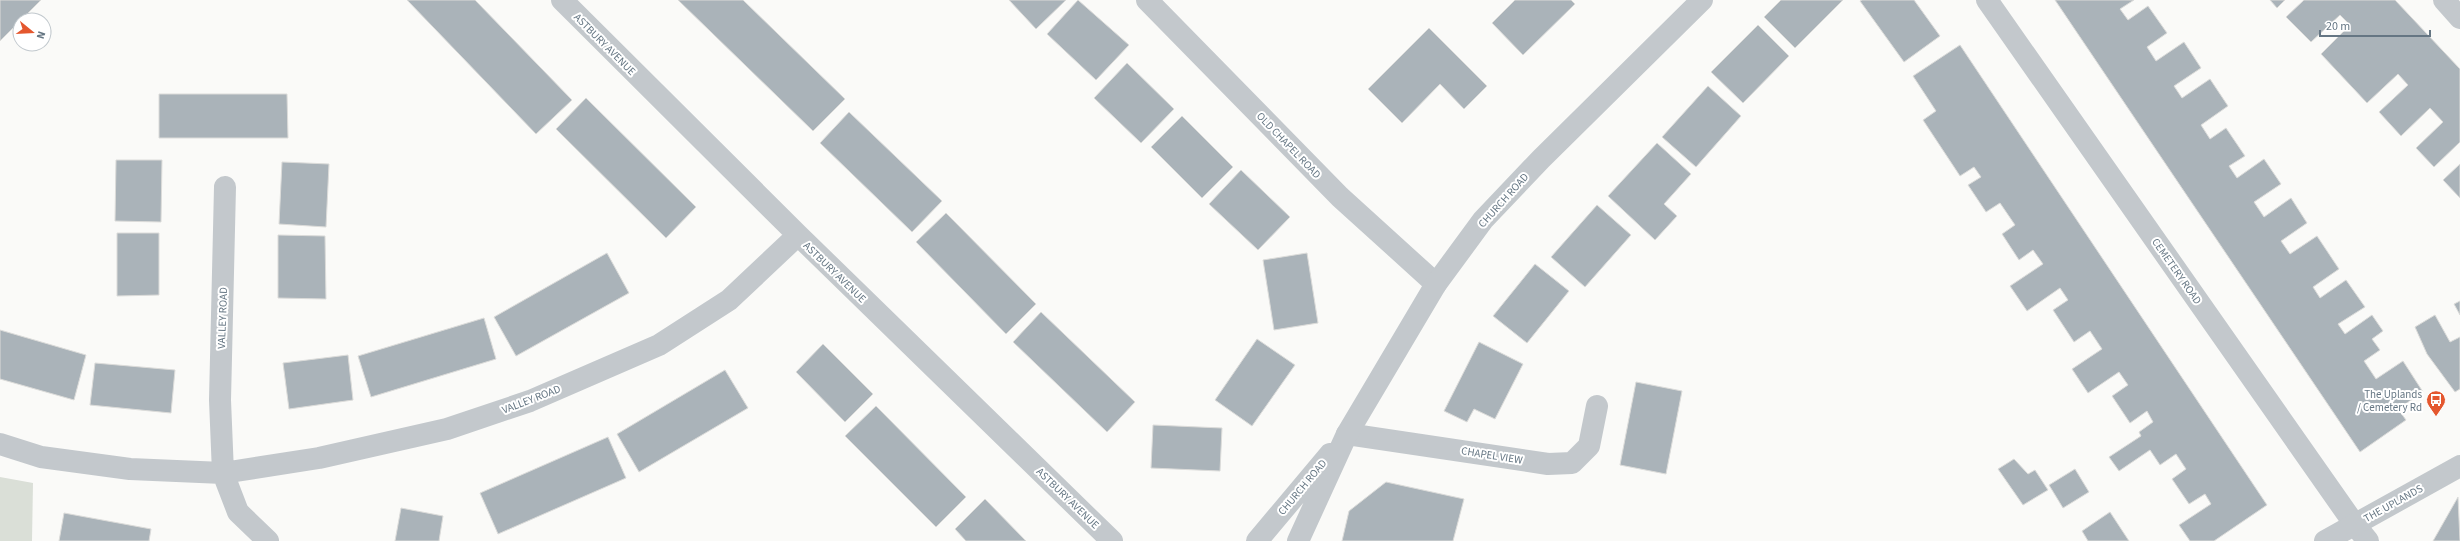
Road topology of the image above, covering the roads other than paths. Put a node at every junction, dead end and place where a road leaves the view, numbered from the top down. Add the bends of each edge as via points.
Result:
1 (562, 0) edge
2 (1147, 0) edge
3 (1702, 0) edge
4 (1987, 0) edge
5 (2444, 0) edge
6 (2460, 18) edge
7 (225, 187) dead end
8 (798, 235) junction
9 (1436, 284) junction
10 (1597, 406) dead end
11 (1347, 434) junction
12 (0, 444) edge
13 (2460, 466) edge
14 (223, 473) junction
15 (2361, 533) edge
16 (268, 541) edge
17 (1112, 541) edge
18 (1257, 541) edge
19 (1298, 541) edge
20 (2325, 541) edge

1 - 8 street, ASTBURY AVENUE
2 - 9 street, OLD CHAPEL ROAD via 1340,198
3 - 9 street, CHURCH ROAD via 1489,214
4 - 15 street, CEMETERY ROAD
5 - 6 street
7 - 14 street, VALLEY ROAD via 220,400
8 - 14 street, VALLEY ROAD via 729,300 658,345 530,401 447,429 319,458
8 - 17 street, ASTBURY AVENUE
9 - 11 street, CHURCH ROAD
10 - 11 street, CHAPEL VIEW via 1589,446 1572,463 1548,464
11 - 18 street, CHURCH ROAD
11 - 19 street, CHURCH ROAD
12 - 14 street, VALLEY ROAD via 41,457 130,469
13 - 15 street, THE UPLANDS
14 - 16 street via 238,512
15 - 20 street, THE UPLANDS

